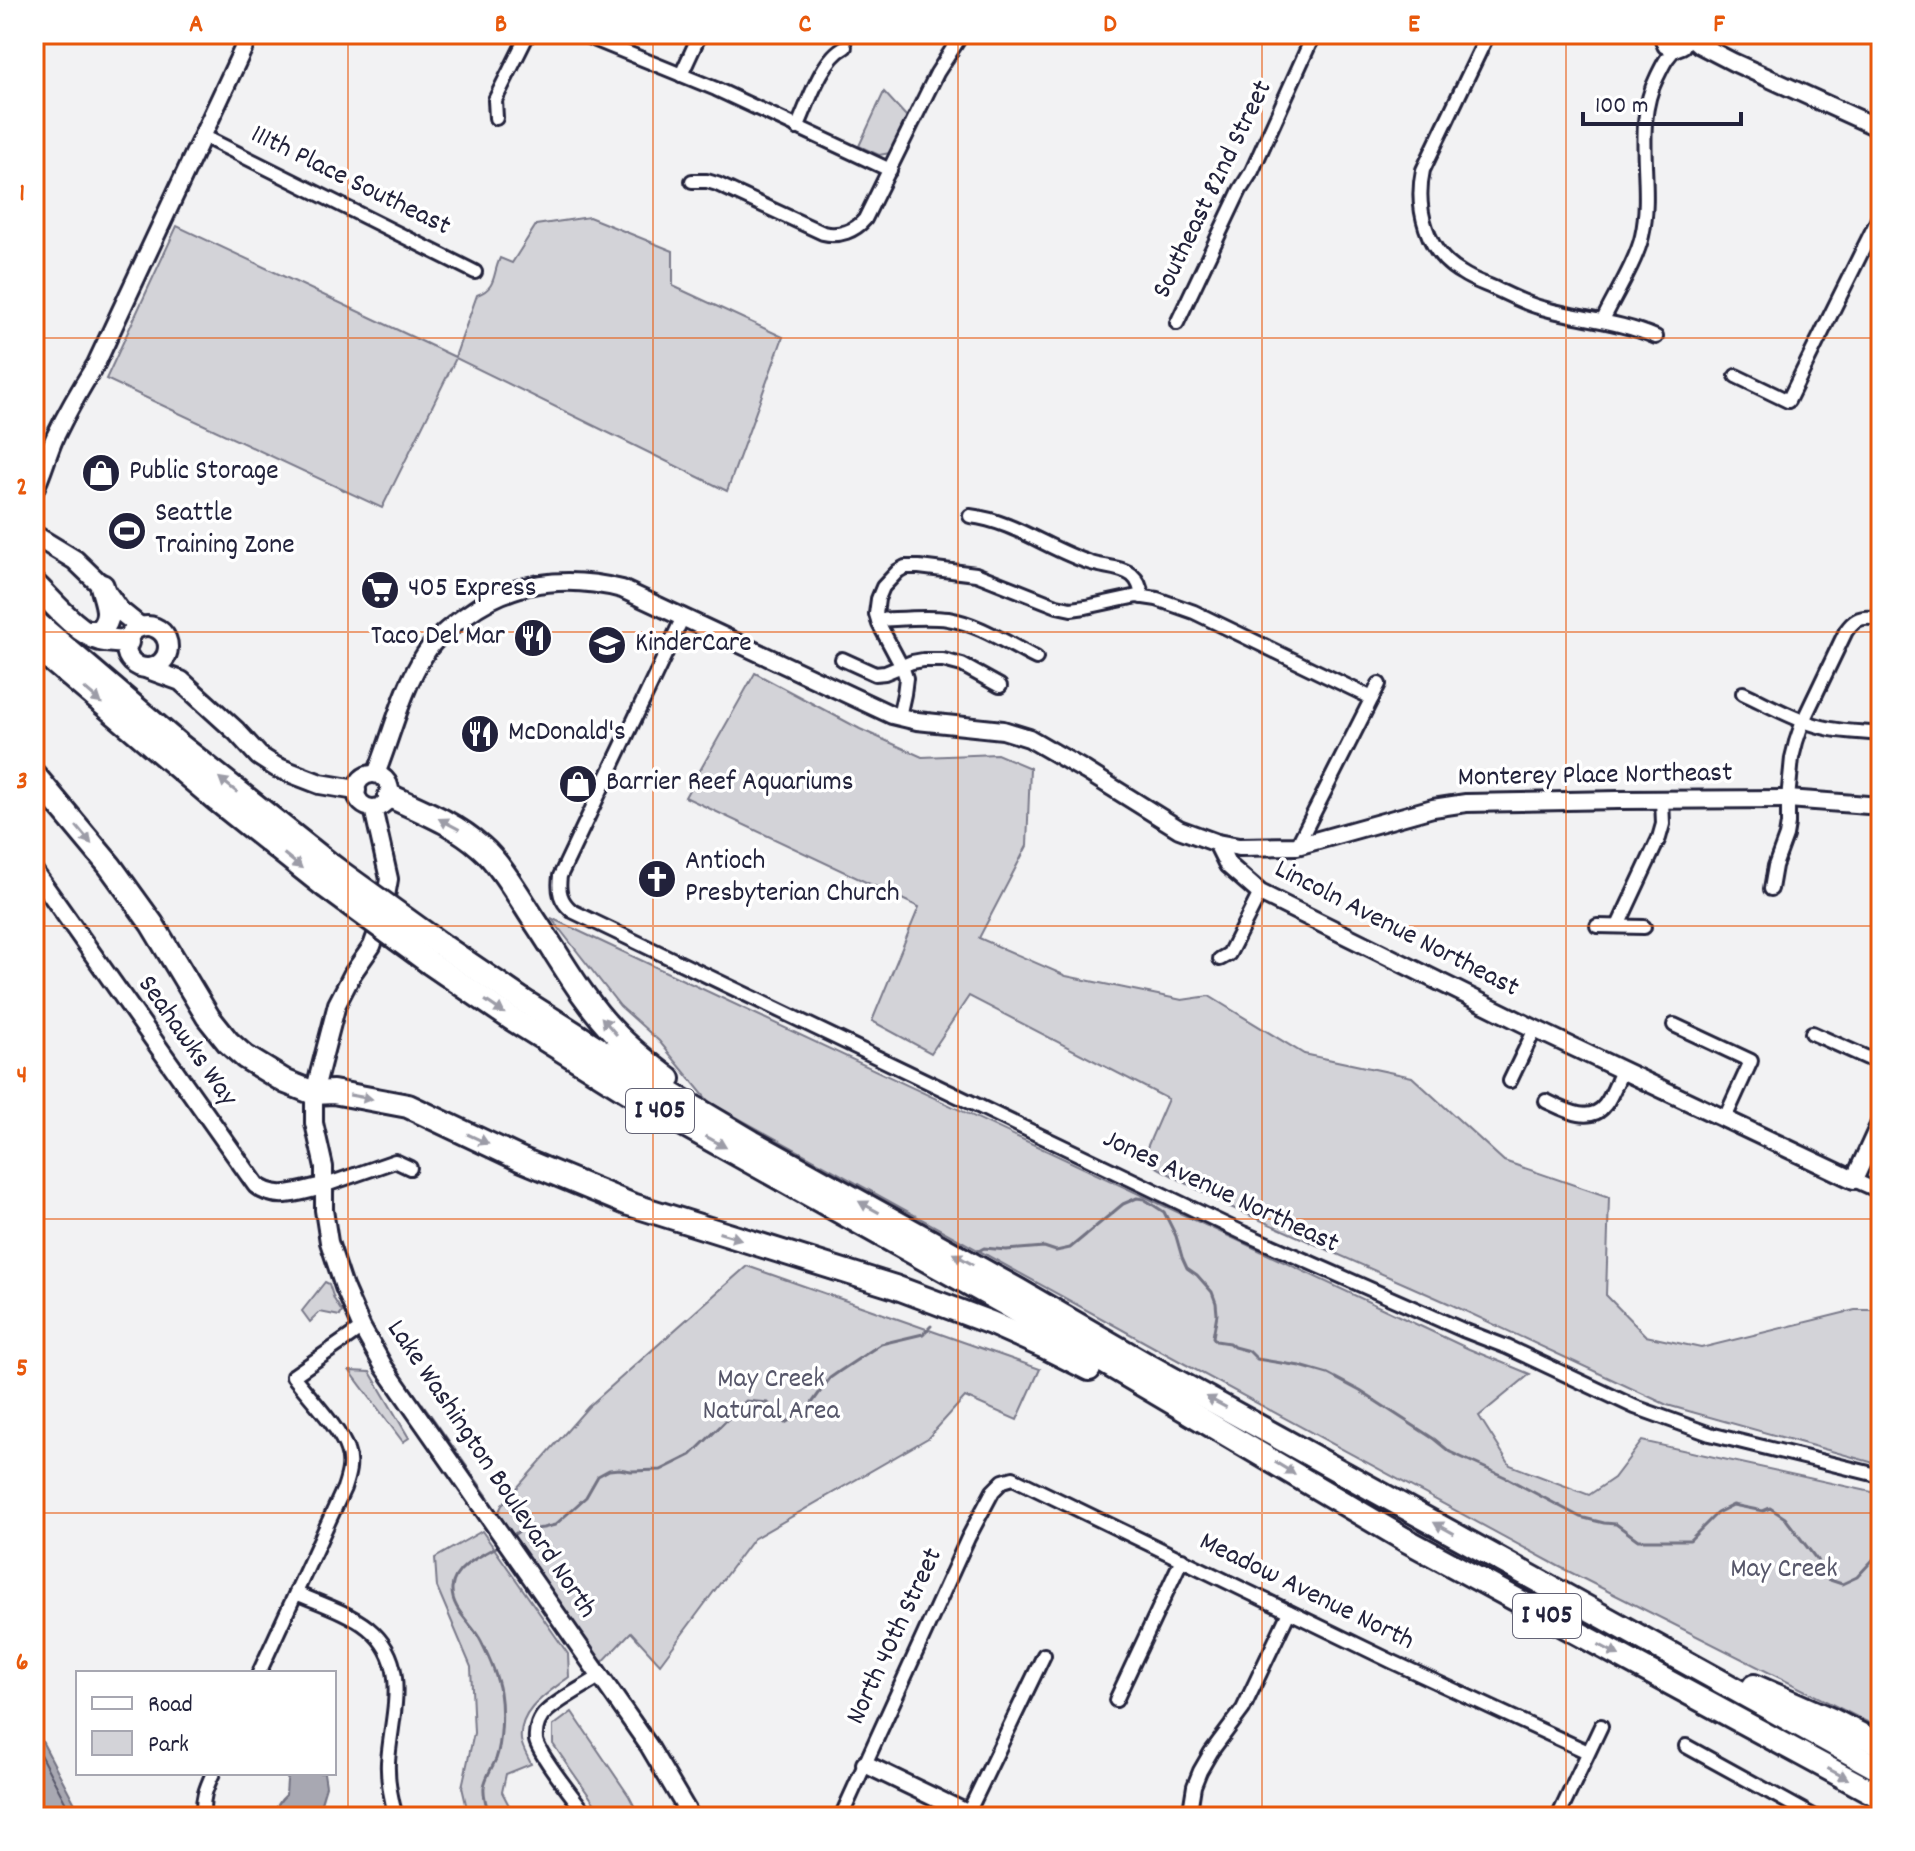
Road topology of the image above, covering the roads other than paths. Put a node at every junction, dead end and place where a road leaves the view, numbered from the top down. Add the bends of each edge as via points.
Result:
1 (250, 34) edge
2 (528, 34) edge
3 (700, 34) edge
4 (962, 34) edge
5 (1295, 34) edge
6 (1488, 34) edge
7 (585, 36) edge
8 (1662, 36) edge
9 (1313, 38) edge
10 (1683, 40) edge
11 (845, 47) dead end
12 (681, 75) junction
13 (1657, 77) junction
14 (496, 118) dead end
15 (797, 128) junction
16 (1881, 129) edge
17 (203, 136) junction
18 (890, 170) junction
19 (692, 181) dead end
20 (1881, 213) edge
21 (475, 272) dead end
22 (1603, 320) junction
23 (1177, 323) dead end
24 (1656, 337) dead end
25 (1736, 376) dead end
26 (34, 491) edge
27 (970, 516) dead end
28 (34, 535) edge
29 (34, 584) edge
30 (102, 586) junction
31 (1142, 597) junction
32 (683, 617) junction
33 (1871, 618) dead end
34 (878, 620) junction
35 (34, 621) edge
36 (87, 632) junction
37 (132, 635) junction
38 (34, 645) edge
39 (168, 654) junction
40 (1036, 658) dead end
41 (842, 659) dead end
42 (902, 665) junction
43 (148, 669) junction
44 (181, 681) junction
45 (1379, 684) dead end
46 (1000, 686) dead end
47 (1743, 693) dead end
48 (1372, 698) junction
49 (899, 717) junction
50 (1803, 721) junction
51 (1881, 734) edge
52 (376, 774) junction
53 (34, 775) edge
54 (356, 790) junction
55 (1662, 799) junction
56 (1788, 799) junction
57 (382, 802) junction
58 (1881, 806) edge
59 (1217, 843) junction
60 (1297, 846) junction
61 (34, 871) edge
62 (329, 877) junction
63 (1771, 889) dead end
64 (1260, 893) junction
65 (1597, 926) dead end
66 (1618, 926) junction
67 (1644, 927) dead end
68 (435, 953) junction
69 (1220, 959) dead end
70 (1674, 1025) dead end
71 (1535, 1029) junction
72 (1812, 1033) dead end
73 (1881, 1064) edge
74 (1622, 1071) junction
75 (1510, 1081) dead end
76 (314, 1093) junction
77 (1546, 1101) dead end
78 (1725, 1118) junction
79 (1881, 1121) edge
80 (410, 1168) dead end
81 (1854, 1180) junction
82 (323, 1186) junction
83 (830, 1186) junction
84 (1881, 1192) edge
85 (903, 1237) junction
86 (1014, 1298) junction
87 (362, 1328) junction
88 (1218, 1428) junction
89 (1881, 1476) edge
90 (1003, 1481) joint
91 (1182, 1559) junction
92 (296, 1593) junction
93 (1289, 1612) junction
94 (1636, 1634) junction
95 (1044, 1655) dead end
96 (260, 1671) edge
97 (599, 1677) junction
98 (1116, 1700) dead end
99 (1601, 1726) dead end
100 (1881, 1745) edge
101 (1686, 1746) dead end
102 (1588, 1752) junction
103 (865, 1764) junction
104 (1881, 1770) edge
105 (212, 1775) edge
106 (1881, 1797) edge
107 (204, 1815) edge
108 (972, 1815) edge
109 (396, 1817) edge
110 (588, 1817) edge
111 (691, 1817) edge
112 (841, 1817) edge
113 (1189, 1817) edge
114 (1558, 1817) edge
115 (1815, 1817) edge

1 - 17 street
2 - 14 street via 495,100
3 - 12 street
4 - 18 street
5 - 9 street
6 - 22 street via 1423,170 1420,193 1426,229 1436,249 1460,273 1533,305
7 - 12 street
8 - 10 street via 1670,47
8 - 13 street
9 - 23 street, Southeast 82nd Street
10 - 13 street
10 - 16 street
11 - 15 street via 826,66
12 - 15 street
13 - 22 street via 1646,109 1643,234
15 - 18 street
17 - 21 street, 111th Place Southeast
17 - 26 street
18 - 19 street via 859,226 831,235 717,184
20 - 25 street via 1788,401
22 - 24 street
27 - 31 street via 1002,523 1065,553 1126,571 1138,581
28 - 30 main road via 75,560
29 - 36 highway
30 - 36 highway via 107,623 99,632
30 - 37 main road
31 - 34 street via 1071,609 976,574 905,567 883,587
31 - 48 street via 1194,612
32 - 49 street
32 - 52 street via 622,589 585,582 544,582 499,595 450,627 424,655
32 - 89 street, Jones Avenue Northeast via 560,876 559,893 566,906 1243,1233 1635,1407 1710,1434
33 - 50 street via 1850,624
34 - 40 street via 958,621
34 - 42 street
62 -> 35 highway, I 405
36 - 37 highway via 100,639
37 - 39 main road via 147,626 161,630
37 - 43 main road via 126,648 130,661
38 -> 62 highway, I 405 via 218,801
39 - 43 main road
39 - 44 main road
41 - 42 street via 875,674
42 - 46 street via 943,660
42 - 49 street via 906,678
43 - 44 main road
44 - 54 main road via 276,767 320,784
45 - 48 street
47 - 50 street
48 - 60 street
49 - 59 street via 1029,738 1179,829
50 - 51 street
50 - 56 street
52 - 54 street via 365,776
52 - 57 street via 390,784
53 -> 76 highway via 110,866 228,1042 276,1076
54 - 57 street via 368,807
55 - 56 street, Monterey Place Northeast
55 - 60 street, Monterey Place Northeast via 1452,805
55 - 66 street via 1659,838
56 - 58 street, Monterey Place Northeast
56 - 63 street via 1786,836
57 - 76 street, Lake Washington Boulevard North via 389,879 382,919 337,1004
83 -> 57 highway via 680,1087 613,1031 484,849 455,827
59 - 60 street, Monterey Place Northeast
59 - 64 street, Lincoln Avenue Northeast via 1228,865
61 - 82 street, Seahawks Way via 256,1185 283,1195
62 - 68 highway, I 405, bridge
64 - 69 street via 1229,954
64 - 71 street, Lincoln Avenue Northeast
65 - 66 street
66 - 67 street
68 - 83 highway, I 405
68 -> 85 highway, I 405 via 512,1019 656,1109
70 - 78 street via 1751,1061
71 - 74 street, Lincoln Avenue Northeast
71 - 75 street
72 - 73 street
74 - 77 street via 1604,1107 1594,1113 1574,1114
74 - 78 street, Lincoln Avenue Northeast
76 - 82 street, Lake Washington Boulevard North
76 -> 88 highway via 408,1106 629,1204 895,1287 991,1323
78 - 81 street, Lincoln Avenue Northeast
79 - 81 street
80 - 82 street via 395,1161
81 - 84 street, Lincoln Avenue Northeast
82 - 87 street, Lake Washington Boulevard North via 329,1242
85 -> 83 highway, I 405
85 - 86 highway, I 405
86 - 88 highway, I 405
94 -> 86 highway, I 405 via 1142,1362
87 - 92 street via 293,1376 341,1437 350,1465
87 - 97 street, Lake Washington Boulevard North
88 -> 106 highway, I 405 via 1404,1539
90 - 91 street, Meadow Avenue North via 1019,1480
90 - 103 street, North 40th Street via 968,1538
91 - 93 street, Meadow Avenue North
91 - 98 street
92 - 96 street
92 - 109 street via 354,1618 388,1652 397,1681 388,1763
93 - 102 street, Meadow Avenue North
93 - 113 street via 1243,1709 1200,1771
94 - 100 highway
94 - 104 highway, I 405
95 - 108 street
97 - 110 street via 547,1712 536,1732 541,1752
97 - 111 street, Lake Washington Boulevard North
99 - 102 street
101 - 115 street
102 - 114 street
103 - 108 street
103 - 112 street, North 40th Street
105 - 107 street via 204,1791

